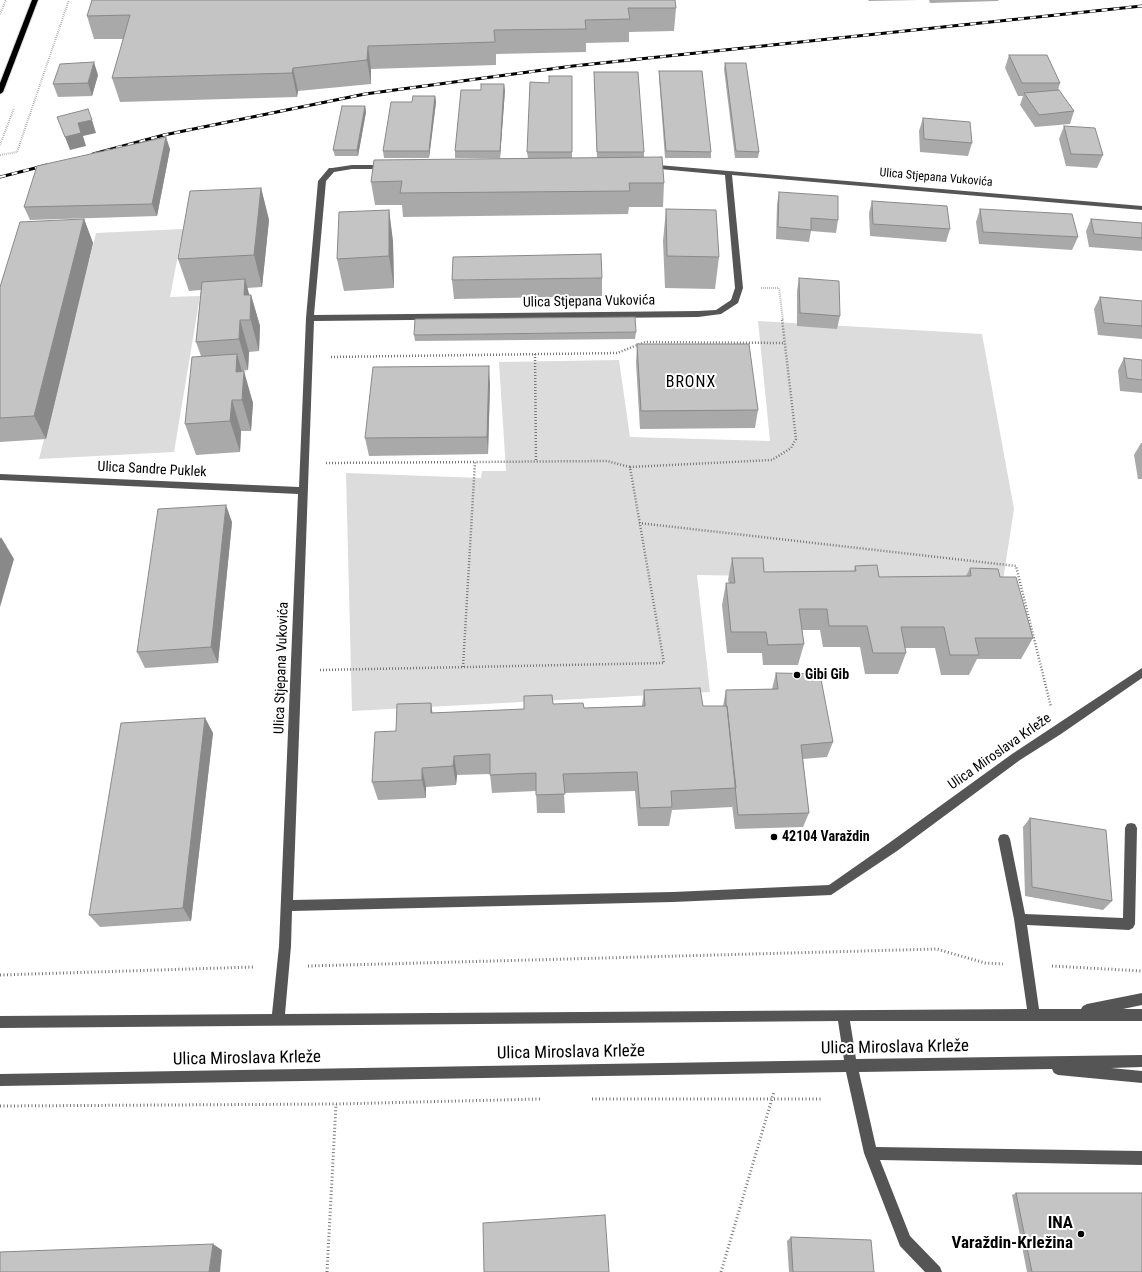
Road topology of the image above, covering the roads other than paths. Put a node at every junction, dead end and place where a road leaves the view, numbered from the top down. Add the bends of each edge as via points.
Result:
1 (35, 0) edge
2 (0, 92) edge
3 (638, 166) edge
4 (399, 167) edge
5 (728, 173) junction
6 (1142, 208) edge
7 (310, 318) junction
8 (0, 477) edge
9 (302, 491) junction
10 (1142, 672) edge
11 (1131, 828) dead end
12 (1004, 839) dead end
13 (286, 906) junction
14 (1020, 919) junction
15 (1142, 999) edge
16 (1068, 1014) junction
17 (843, 1015) junction
18 (1034, 1015) junction
19 (1142, 1015) edge
20 (278, 1019) junction
21 (0, 1022) edge
22 (1142, 1061) edge
23 (1016, 1064) junction
24 (851, 1066) junction
25 (1142, 1077) edge
26 (0, 1080) edge
27 (871, 1153) junction
28 (1142, 1158) edge
29 (935, 1272) edge

1 - 2 main road
3 - 5 street, Ulica Stjepana Vukovića
4 - 7 street, Ulica Stjepana Vukovića via 352,167 332,170 322,180
5 - 6 street, Ulica Stjepana Vukovića
5 - 7 street, Ulica Stjepana Vukovića via 739,288 735,301 718,312
7 - 9 street, Ulica Stjepana Vukovića
8 - 9 street, Ulica Sandre Puklek
9 - 13 street, Ulica Stjepana Vukovića
10 - 13 street, Ulica Miroslava Krleže via 1016,757 831,890 673,897
11 - 14 street via 1130,924
12 - 14 street
13 - 20 street, Ulica Stjepana Vukovića
14 - 18 street
15 - 16 street
16 - 18 street
16 - 19 street
17 - 18 street
17 - 20 street
17 - 24 street
20 - 21 street
22 - 23 street, Ulica Miroslava Krleže
23 - 24 street, Ulica Miroslava Krleže
23 - 25 street
24 - 26 street, Ulica Miroslava Krleže
24 - 27 street
27 - 28 street
27 - 29 street via 905,1240

